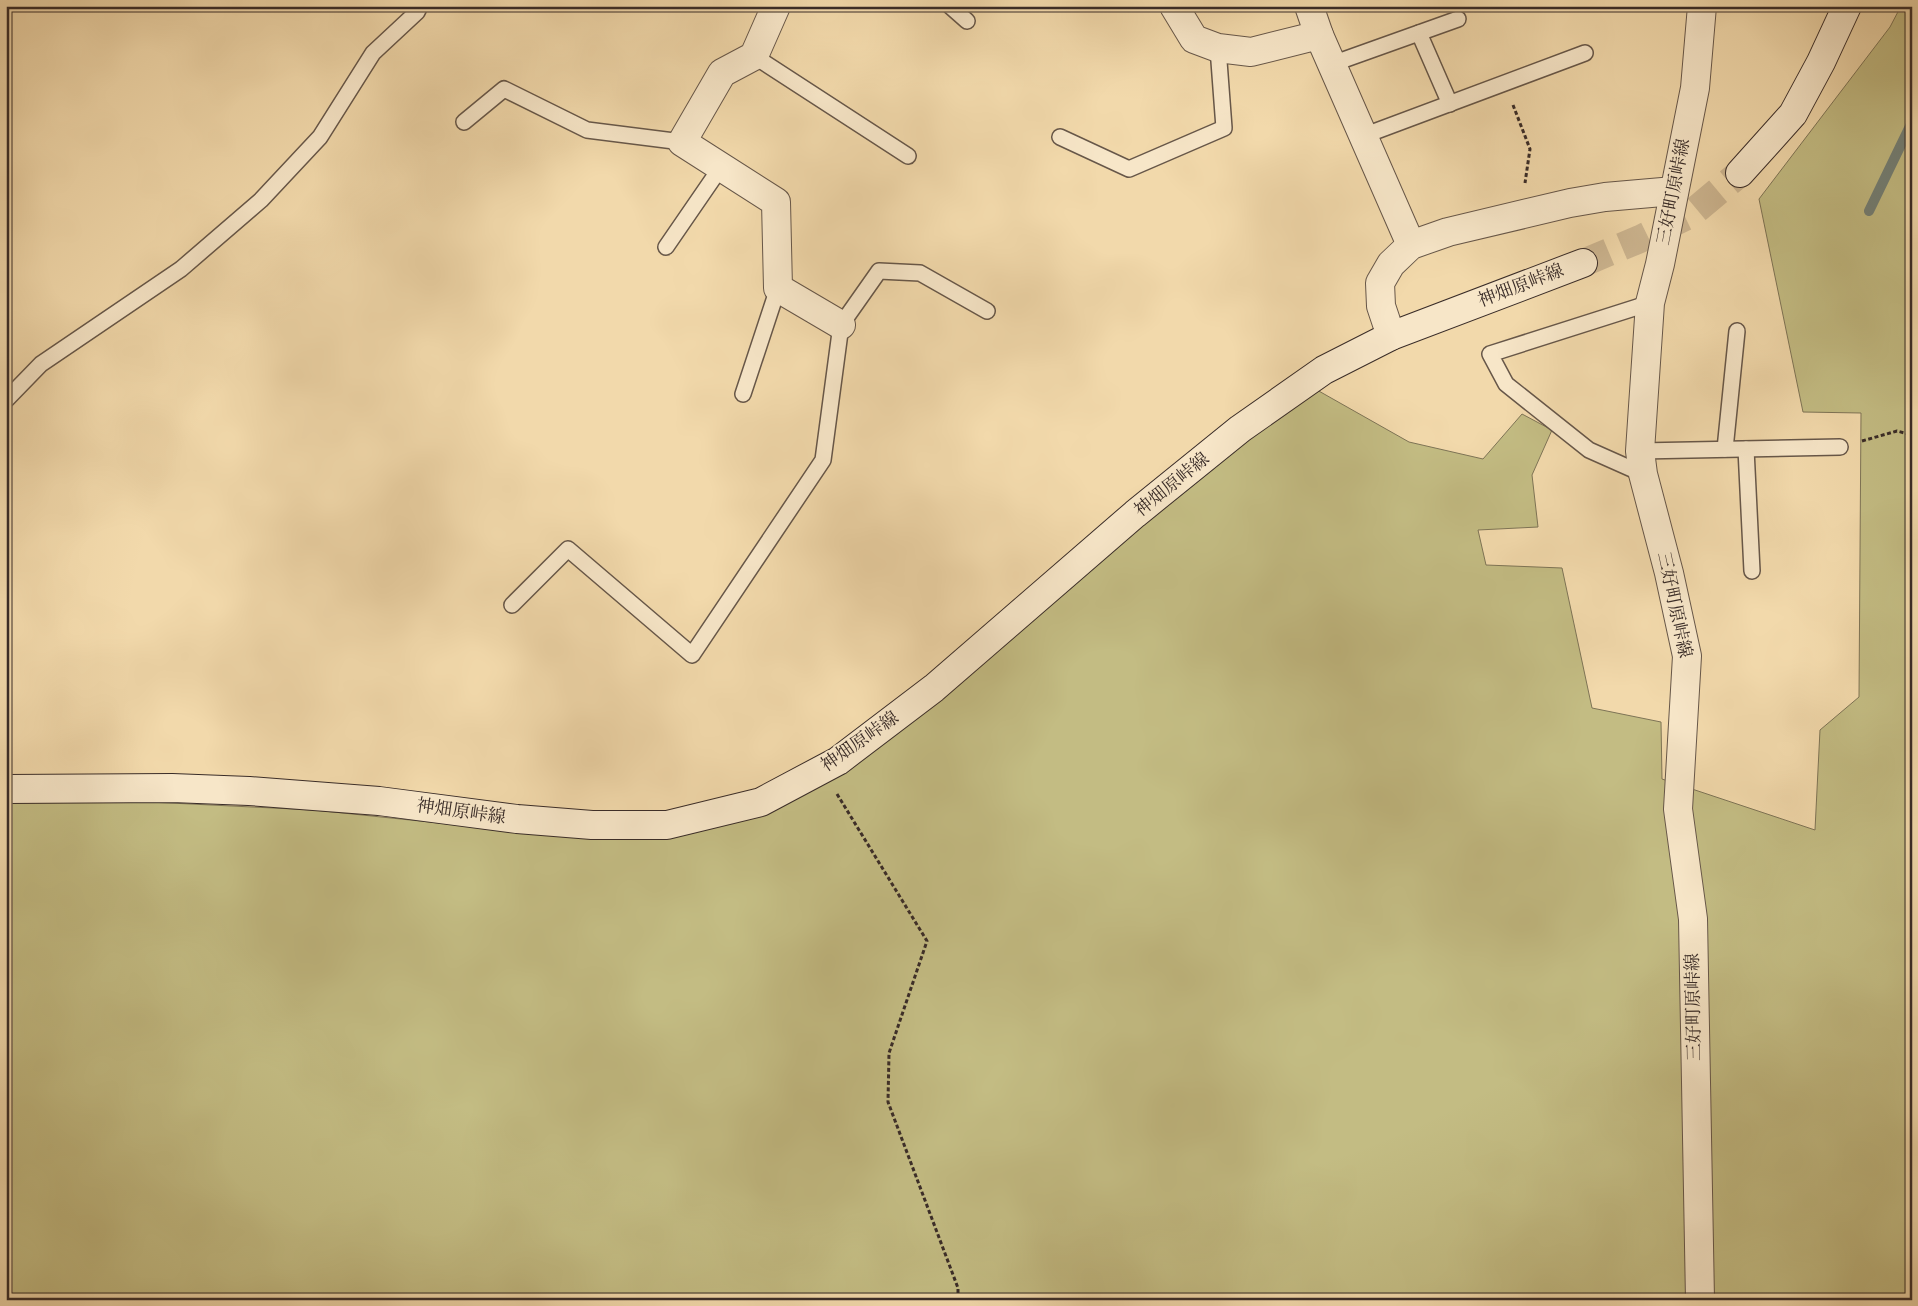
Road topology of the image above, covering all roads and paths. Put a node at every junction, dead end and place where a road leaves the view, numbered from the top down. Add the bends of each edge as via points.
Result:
1 (420, 6) edge
2 (776, 6) edge
3 (950, 6) edge
4 (1174, 6) edge
5 (1309, 6) edge
6 (1702, 6) edge
7 (1847, 6) edge
8 (1458, 19) dead end
9 (967, 21) dead end
10 (1419, 33) junction
11 (1319, 35) junction
12 (1218, 48) junction
13 (1585, 53) dead end
14 (754, 56) junction
15 (1332, 64) junction
16 (1504, 83) junction
17 (1450, 104) junction
18 (464, 122) dead end
19 (1363, 136) junction
20 (1060, 137) dead end
21 (682, 142) junction
22 (908, 156) dead end
23 (721, 167) junction
24 (1740, 173) tunnel mouth
25 (1674, 190) junction
26 (1522, 214) junction
27 (1411, 246) junction
28 (666, 247) dead end
29 (1583, 263) tunnel mouth
30 (778, 288) junction
31 (1650, 303) junction
32 (987, 312) dead end
33 (841, 325) junction
34 (1737, 331) dead end
35 (1391, 336) junction
36 (743, 394) dead end
37 (6, 400) edge
38 (1912, 435) edge
39 (1840, 447) joint
40 (1746, 448) junction
41 (1725, 449) junction
42 (1642, 462) junction
43 (1752, 572) dead end
44 (512, 605) dead end
45 (6, 789) edge
46 (836, 793) dead end
47 (958, 1300) edge
48 (1700, 1300) edge

1 - 37 lane via 373,53 320,137 261,200 181,269 41,364
2 - 14 street
3 - 9 lane
4 - 12 street via 1194,39
5 - 11 street
6 - 25 street, 三好町原峠線 via 1695,88
7 - 24 street via 1793,114
8 - 10 lane
10 - 15 lane
10 - 17 lane
11 - 12 street via 1251,52
11 - 15 street
12 - 20 lane via 1224,128 1129,169
13 - 16 lane
14 - 21 street via 722,73
14 - 22 lane
15 - 19 street
16 - 17 lane
16 - 26 path via 1530,149
17 - 19 lane
18 - 21 lane via 504,89 587,130
19 - 27 street
21 - 23 street
23 - 28 lane
23 - 30 street via 776,202
25 - 26 street via 1570,202
25 - 31 street, 三好町原峠線
26 - 27 street via 1448,232
27 - 35 street via 1391,264 1380,283 1381,306
29 - 35 street, 神畑原峠線
30 - 33 street
30 - 36 lane
31 - 42 street, 三好町原峠線
31 - 42 lane via 1490,354 1506,384 1589,450
32 - 33 lane via 920,272 880,271
33 - 44 lane via 823,460 692,655 568,549
34 - 41 lane
35 - 45 street, 神畑原峠線 via 1324,370 1240,429 1135,514 934,688 838,761 761,802 668,825 592,825 516,819 379,800 249,791
38 - 39 path via 1897,431
39 - 40 lane
40 - 41 lane
40 - 43 lane
41 - 42 lane
42 - 48 street, 三好町原峠線 via 1687,656 1678,809 1692,919
46 - 47 path via 927,941 889,1053 888,1102 958,1288

